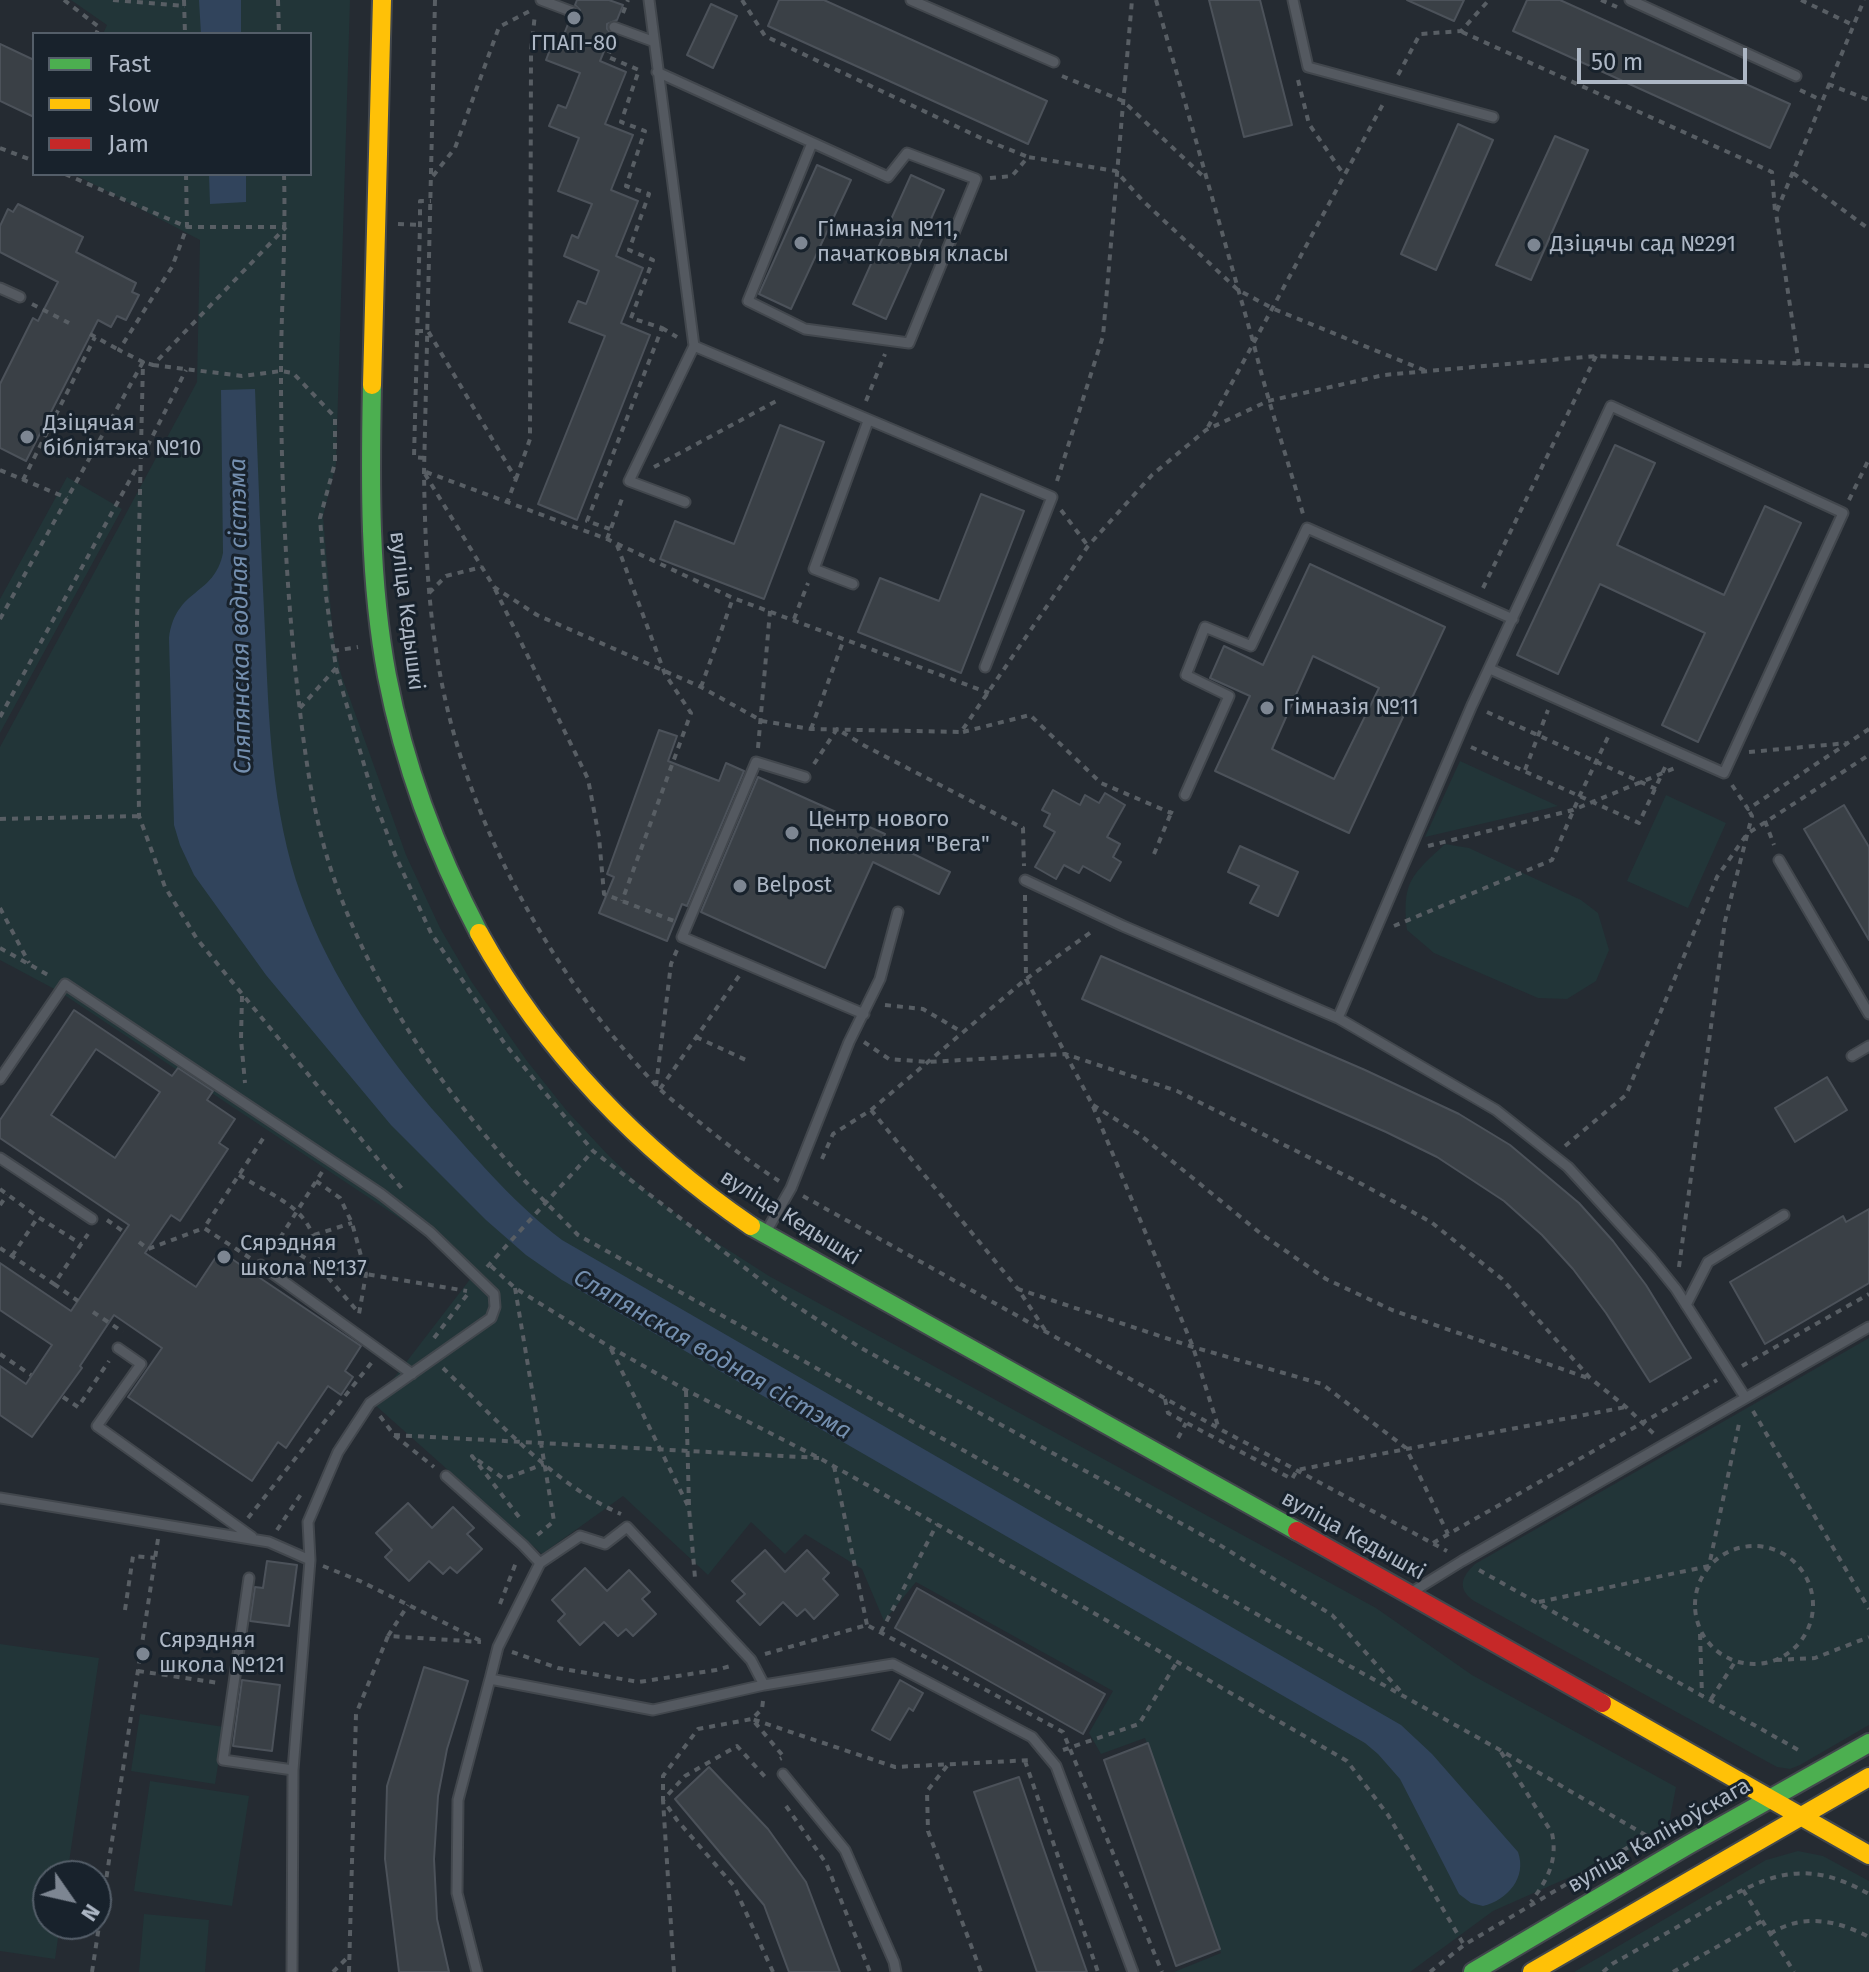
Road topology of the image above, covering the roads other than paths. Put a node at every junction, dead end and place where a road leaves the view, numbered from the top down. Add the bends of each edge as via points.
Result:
1 (382, 0) edge
2 (541, 0) edge
3 (649, 0) edge
4 (911, 0) edge
5 (1293, 0) edge
6 (1630, 0) edge
7 (573, 12) dead end
8 (616, 28) road end
9 (652, 41) junction
10 (1054, 62) road end
11 (657, 72) junction
12 (1796, 76) dead end
13 (1493, 117) dead end
14 (812, 143) junction
15 (0, 288) edge
16 (20, 297) road end
17 (694, 346) junction
18 (864, 419) junction
19 (685, 502) dead end
20 (853, 584) dead end
21 (1513, 619) junction
22 (985, 667) dead end
23 (1490, 669) junction
24 (805, 777) road end
25 (1185, 795) road end
26 (1779, 860) road end
27 (1025, 880) road end
28 (898, 912) dead end
29 (864, 1014) junction
30 (1869, 1014) edge
31 (1338, 1018) junction
32 (1869, 1046) edge
33 (1852, 1056) dead end
34 (0, 1079) edge
35 (0, 1158) edge
36 (1784, 1215) dead end
37 (95, 1220) road end
38 (764, 1235) junction
39 (261, 1265) road end
40 (1686, 1305) junction
41 (1869, 1327) edge
42 (118, 1348) road end
43 (412, 1374) junction
44 (1745, 1397) junction
45 (446, 1476) dead end
46 (0, 1498) edge
47 (255, 1539) junction
48 (310, 1560) junction
49 (540, 1563) junction
50 (249, 1578) dead end
51 (1409, 1594) junction
52 (490, 1679) junction
53 (764, 1685) junction
54 (1869, 1743) edge
55 (293, 1770) junction
56 (783, 1774) dead end
57 (1869, 1777) edge
58 (1772, 1800) junction
59 (1804, 1816) junction
60 (1868, 1854) edge
61 (292, 1972) edge
62 (477, 1972) edge
63 (896, 1972) edge
64 (1133, 1972) edge
65 (1473, 1972) edge
66 (1532, 1972) edge

1 - 38 street, вуліца Кедышкі via 371,521 382,643 408,753 460,896 535,1016 600,1098 641,1139 692,1184
2 - 7 lane
3 - 9 lane
4 - 10 lane
5 - 13 lane via 1308,67
6 - 12 lane
8 - 9 lane
9 - 11 lane
11 - 14 lane
11 - 17 lane
14 - 14 lane via 748,301 805,329 909,343 976,179 907,153 888,177
15 - 16 lane
17 - 18 lane
17 - 19 lane via 629,481
18 - 20 lane via 814,569
18 - 22 lane via 1052,497
21 - 23 lane
21 - 23 lane via 1611,406 1843,513 1724,773
21 - 25 lane via 1307,528 1251,646 1205,627 1186,675 1229,696
23 - 31 lane
24 - 29 lane via 756,762 682,937
26 - 30 lane
27 - 31 lane
28 - 29 lane via 880,979
29 - 38 lane via 791,1188
31 - 40 lane via 1496,1110 1568,1167
32 - 33 lane
34 - 43 lane via 65,984 381,1194 430,1232 494,1294 491,1318
35 - 37 lane
36 - 40 lane via 1708,1262
38 - 51 street, вуліца Кедышкі
39 - 43 lane
40 - 44 lane
41 - 44 lane
42 - 47 lane via 141,1364 97,1426
43 - 48 lane via 370,1403 338,1452 308,1522
44 - 51 lane
45 - 49 lane
46 - 47 lane
47 - 48 lane
48 - 55 lane
49 - 52 lane via 498,1647
49 - 53 lane via 580,1536 605,1544 627,1527 751,1660
50 - 55 lane via 223,1760
51 - 58 street, вуліца Кедышкі
52 - 53 lane via 653,1710
52 - 62 lane via 458,1800 457,1893
53 - 64 lane via 893,1664 1032,1737 1056,1766
54 - 58 street, вуліца Каліноўскага
55 - 61 lane
56 - 63 lane via 845,1850
57 - 59 street
58 - 59 street, вуліца Кедышкі
58 - 65 street, вуліца Каліноўскага
59 - 60 street, вуліца Кедышкі
59 - 66 street

